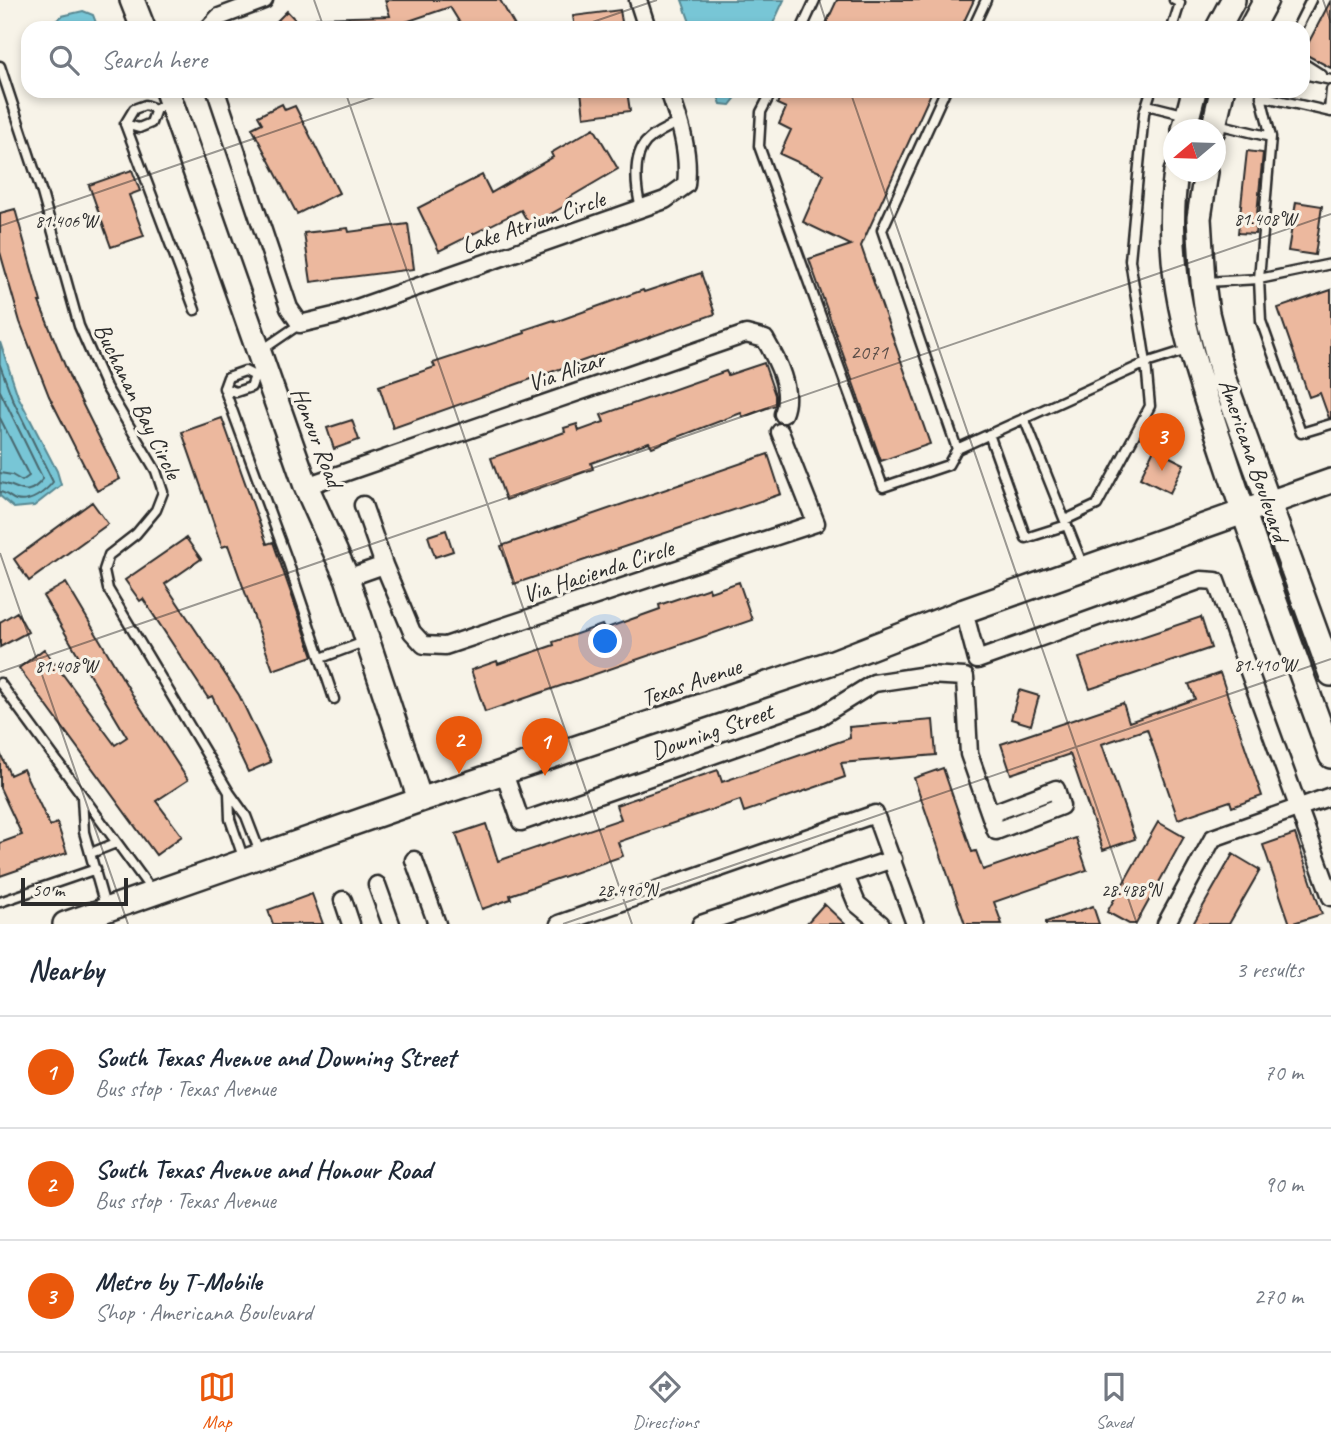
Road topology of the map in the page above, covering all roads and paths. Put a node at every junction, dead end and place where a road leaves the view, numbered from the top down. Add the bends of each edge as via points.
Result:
1 (133, 0) edge
2 (264, 0) edge
3 (638, 0) edge
4 (815, 0) edge
5 (986, 0) edge
6 (1174, 0) edge
7 (1233, 0) edge
8 (1266, 0) edge
9 (1311, 0) edge
10 (140, 21) edge
11 (215, 21) edge
12 (645, 21) edge
13 (805, 21) edge
14 (976, 21) edge
15 (1174, 21) edge
16 (1222, 21) edge
17 (1255, 21) edge
18 (1300, 21) edge
19 (0, 66) edge
20 (1310, 67) edge
21 (1310, 75) edge
22 (1329, 79) edge
23 (1331, 89) edge
24 (218, 98) edge
25 (671, 98) edge
26 (768, 98) edge
27 (942, 98) edge
28 (1150, 98) edge
29 (1192, 98) edge
30 (1220, 98) edge
31 (1264, 98) edge
32 (1279, 98) edge
33 (164, 101) edge
34 (1147, 105) junction
35 (1330, 111) edge
36 (1178, 119) edge
37 (1186, 119) edge
38 (1215, 119) edge
39 (680, 122) junction
40 (125, 124) junction
41 (1226, 128) edge
42 (1271, 137) junction
43 (1175, 182) edge
44 (1204, 182) edge
45 (641, 208) junction
46 (1331, 264) edge
47 (1259, 279) junction
48 (1203, 282) junction
49 (195, 310) dead end
50 (300, 324) junction
51 (1189, 349) junction
52 (1146, 363) junction
53 (259, 367) junction
54 (224, 388) junction
55 (783, 414) dead end
56 (1024, 418) junction
57 (1331, 424) edge
58 (780, 432) dead end
59 (989, 434) junction
60 (957, 449) junction
61 (1331, 481) edge
62 (306, 486) junction
63 (1270, 502) junction
64 (363, 505) dead end
65 (1243, 512) junction
66 (1066, 522) junction
67 (384, 565) junction
68 (1084, 568) junction
69 (347, 578) junction
70 (964, 611) junction
71 (368, 641) junction
72 (321, 658) junction
73 (977, 660) junction
74 (1331, 674) edge
75 (965, 677) junction
76 (0, 683) edge
77 (334, 699) dead end
78 (1331, 756) edge
79 (504, 773) junction
80 (229, 792) junction
81 (1331, 796) edge
82 (82, 797) junction
83 (420, 800) junction
84 (1298, 807) junction
85 (990, 814) dead end
86 (116, 843) junction
87 (91, 853) junction
88 (252, 858) junction
89 (893, 859) junction
90 (414, 860) dead end
91 (96, 869) junction
92 (845, 875) junction
93 (377, 885) dead end
94 (153, 893) junction
95 (1331, 897) edge
96 (342, 900) dead end
97 (0, 902) edge
98 (106, 909) junction
99 (596, 918) edge
100 (65, 924) edge
101 (351, 924) edge
102 (391, 924) edge
103 (437, 924) edge
104 (559, 924) edge
105 (701, 924) edge
106 (881, 924) edge
107 (915, 924) edge
108 (1166, 924) edge

1 - 10 street
2 - 11 street
3 - 12 street
4 - 13 lane
5 - 14 lane
6 - 15 lane via 1180,3
7 - 16 street
8 - 17 street
9 - 18 lane
19 - 80 lane, Buchanan Bay Circle via 79,326 163,492 156,510 136,534 109,555 104,570 107,589
20 - 22 lane
21 - 22 lane
23 - 35 lane
24 - 50 street via 289,308
25 - 39 street, Lake Atrium Circle
26 - 60 lane via 761,113 759,146 883,487 948,465
27 - 60 lane via 882,230
28 - 34 lane
29 - 37 street
30 - 38 street
31 - 42 lane
32 - 35 lane
33 - 40 lane via 134,109
33 - 40 lane via 151,123 139,128
33 - 53 street, Honour Road
34 - 36 lane
34 - 52 lane via 1130,260
39 - 45 lane via 644,144 636,172
39 - 45 street, Lake Atrium Circle via 689,165 686,185 665,200
40 - 49 lane
41 - 42 lane
42 - 47 lane
43 - 51 street, Americana Boulevard via 1171,239
44 - 48 street, Americana Boulevard via 1199,218
45 - 50 street, Lake Atrium Circle
46 - 47 lane
47 - 48 lane
47 - 57 lane via 1261,321 1301,433
48 - 63 street, Americana Boulevard via 1223,377
50 - 53 lane, Lake Atrium Circle
51 - 52 lane
51 - 65 street, Americana Boulevard
52 - 56 lane
52 - 66 lane via 1150,406 1097,505
53 - 54 lane via 228,377
53 - 54 lane, Lake Atrium Circle via 251,387 236,392
53 - 62 street, Honour Road
54 - 72 lane
55 - 62 street, Via Alizar via 788,404 775,357 765,339 746,334
56 - 59 lane
56 - 66 lane
58 - 67 street, Via Hacienda Circle via 816,523 445,646 424,645 412,632
59 - 60 lane
59 - 66 lane via 1026,538
61 - 63 street, Texas Avenue
62 - 69 street, Honour Road
63 - 65 street, Texas Avenue
63 - 74 street, Americana Boulevard
64 - 67 street
65 - 68 street, Texas Avenue
65 - 78 street, Americana Boulevard
66 - 68 lane
67 - 69 street
68 - 70 street, Texas Avenue
69 - 71 street, Honour Road
70 - 73 street
70 - 79 street, Texas Avenue via 833,662
71 - 72 lane
71 - 83 street, Honour Road
72 - 77 lane
73 - 75 lane
73 - 84 street via 1201,580 1216,581
75 - 79 street, Downing Street via 927,675 874,683 816,719 521,822
75 - 85 street via 969,754
76 - 82 lane
79 - 83 street, Texas Avenue
80 - 88 lane, Buchanan Bay Circle via 230,819
80 - 88 lane, Buchanan Bay Circle via 246,816
81 - 84 street
82 - 86 lane
82 - 87 lane via 84,832
83 - 88 street, Texas Avenue
84 - 95 street
84 - 108 street via 1213,838
86 - 87 lane
86 - 94 lane
87 - 91 lane
88 - 94 street, Texas Avenue
89 - 92 street
89 - 99 street via 875,814
89 - 107 street
90 - 103 street
91 - 97 lane
91 - 98 lane
92 - 105 street
92 - 106 street via 857,904
93 - 102 street
94 - 98 street, Texas Avenue
96 - 101 street
98 - 100 street, Texas Avenue
99 - 104 street

